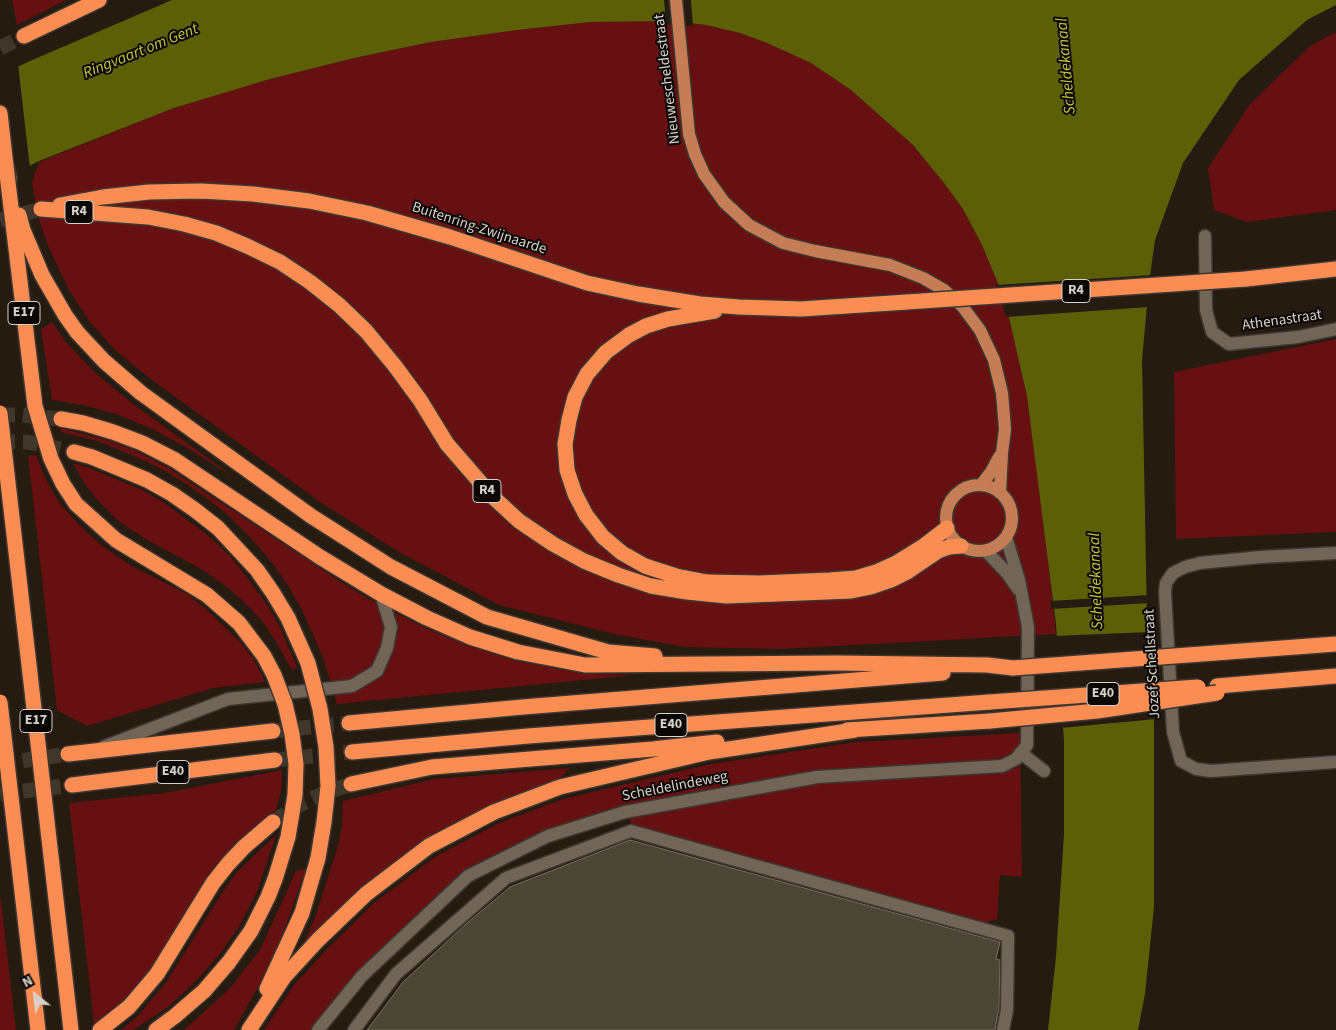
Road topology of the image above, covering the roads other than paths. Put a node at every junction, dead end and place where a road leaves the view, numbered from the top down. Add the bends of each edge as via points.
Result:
1 (99, 0) edge
2 (676, 0) edge
3 (24, 36) tunnel mouth
4 (0, 113) edge
5 (6, 166) junction
6 (1205, 236) dead end
7 (1336, 269) edge
8 (739, 307) junction
9 (1336, 329) edge
10 (0, 413) edge
11 (61, 419) tunnel mouth
12 (74, 452) tunnel mouth
13 (1002, 452) junction
14 (981, 485) junction
15 (1000, 493) junction
16 (947, 528) junction
17 (1006, 537) junction
18 (961, 546) junction
19 (986, 551) junction
20 (1336, 553) edge
21 (381, 594) junction
22 (1022, 595) junction
23 (1336, 644) edge
24 (721, 663) junction
25 (1021, 667) junction
26 (987, 668) junction
27 (1336, 676) edge
28 (1217, 689) junction
29 (0, 702) edge
30 (349, 723) tunnel mouth
31 (855, 730) junction
32 (273, 731) tunnel mouth
33 (93, 750) junction
34 (352, 752) tunnel mouth
35 (1021, 753) junction
36 (68, 754) tunnel mouth
37 (276, 760) tunnel mouth
38 (1336, 762) edge
39 (1044, 771) dead end
40 (351, 784) tunnel mouth
41 (72, 785) tunnel mouth
42 (273, 822) tunnel mouth
43 (38, 1030) edge
44 (71, 1030) edge
45 (100, 1030) edge
46 (156, 1030) edge
47 (247, 1030) edge
48 (318, 1030) edge
49 (354, 1030) edge
50 (1004, 1030) edge

1 - 3 highway
2 - 13 main road, Nieuwescheldestraat via 688,134 704,174 724,202 749,225 783,243 890,265 937,286 962,306 980,330 994,360 1003,402 1005,429
4 - 5 highway, E17
5 - 24 highway, bridge via 23,230 42,276 77,332 104,361 142,392 303,510 391,567 487,617 608,652
5 - 46 highway, E17, bridge via 35,406 51,459 63,484 76,504 116,540 201,591 224,608 253,639 279,690 292,734 296,764 295,795 288,838 268,897 229,962 204,991
6 - 9 street, Athenastraat via 1206,310 1212,332 1229,344 1298,337
7 - 8 highway, Buitenring-Zwijnaarde / R4, bridge via 1246,279 801,309
8 - 16 highway, R4 via 646,326 606,352 587,374 574,397 569,420 565,444 567,470 586,515 603,537 645,566 676,576 708,582 760,583 856,578 896,564
8 - 18 highway, Buitenring-Zwijnaarde / R4 via 692,303 587,282 367,213 309,201 253,194 175,191 103,197 41,209 148,217 184,224 216,233 287,267 339,305 366,331 415,393 447,444 492,498 519,522 554,544 618,575 651,586 727,596 851,591 891,580 938,551
10 - 44 highway, E17, bridge
11 - 21 highway via 113,432 175,460
12 - 47 highway, bridge via 147,480 196,510 218,528 273,593 308,663 326,747 328,786 324,822 318,858 302,913
13 - 14 main road, Nieuwescheldestraat
13 - 15 main road, Nieuwescheldestraat
14 - 15 main road
14 - 16 main road via 965,488 952,498 946,512
15 - 17 main road via 1012,513
16 - 18 main road
17 - 19 main road
17 - 22 street
18 - 19 main road
19 - 22 street
20 - 38 street, Jozef Schellstraat via 1200,563 1173,573 1166,583 1165,592 1173,732 1181,762 1211,772
21 - 24 highway via 427,618 518,652 585,664
21 - 33 street via 391,626 387,648 377,671 352,686 228,699
22 - 25 street via 1028,628
23 - 25 highway, E40, bridge
24 - 26 highway
25 - 26 highway, E40
25 - 35 street via 1027,745
26 - 30 highway, E40
27 - 28 highway, E40
28 - 31 highway, bridge via 1096,711
28 - 34 highway, E40, bridge via 990,702
29 - 43 highway, E17, bridge
31 - 40 highway via 432,766
31 - 47 highway via 709,752 560,787 494,812 429,846 366,894 284,977
32 - 33 highway, E40
33 - 36 highway, E40
35 - 39 street
35 - 48 street, Scheldelindeweg via 1002,766 817,777 624,812 548,836 468,876 362,976
37 - 41 highway, E40
42 - 45 highway via 244,847 213,883 157,974 129,1007
49 - 50 street via 396,974 506,878 631,832 1008,936

